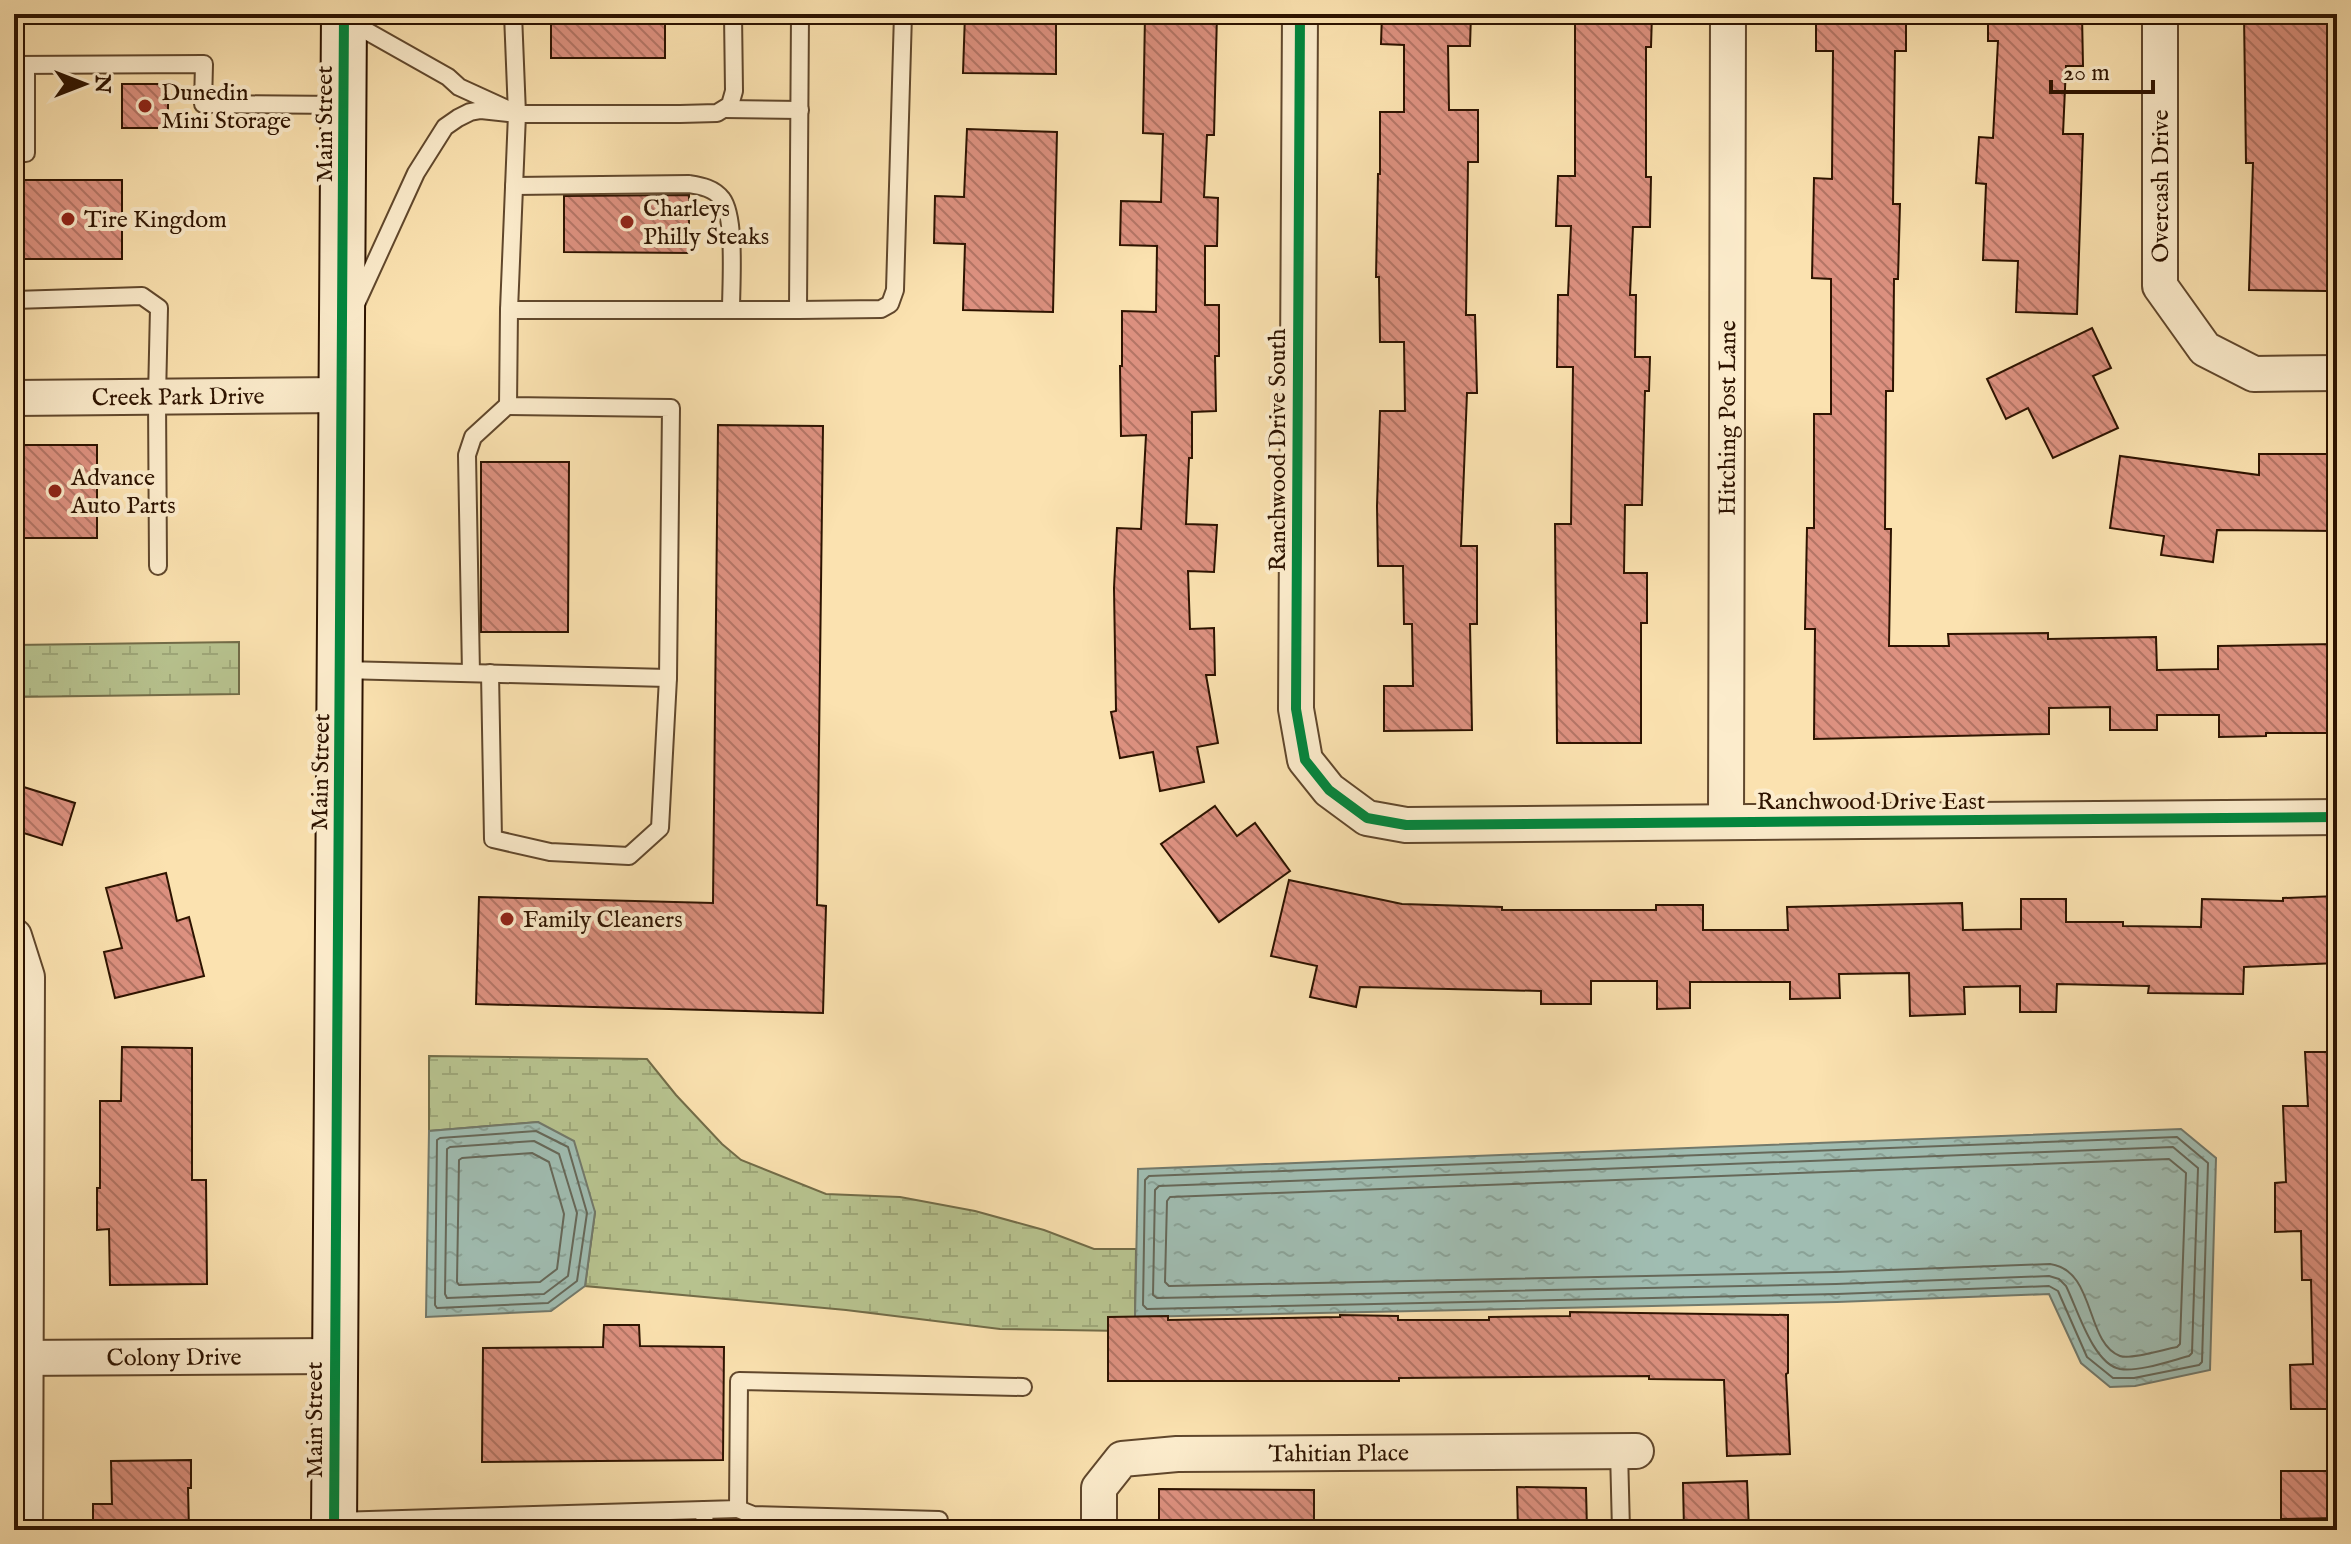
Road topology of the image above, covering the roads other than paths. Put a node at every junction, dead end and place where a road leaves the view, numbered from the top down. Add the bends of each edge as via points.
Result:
1 (513, 14) edge
2 (733, 14) edge
3 (800, 14) edge
4 (903, 14) edge
5 (1300, 14) edge
6 (1728, 14) edge
7 (2160, 14) edge
8 (344, 16) edge
9 (20, 65) edge
10 (344, 105) junction
11 (725, 109) junction
12 (800, 110) junction
13 (517, 114) junction
14 (14, 153) edge
15 (514, 186) junction
16 (14, 300) edge
17 (509, 310) junction
18 (731, 310) junction
19 (798, 310) junction
20 (342, 334) junction
21 (2337, 373) edge
22 (342, 395) junction
23 (157, 397) junction
24 (14, 398) edge
25 (508, 405) junction
26 (158, 566) dead end
27 (341, 670) junction
28 (471, 673) junction
29 (490, 673) junction
30 (668, 678) junction
31 (2337, 817) edge
32 (1726, 822) junction
33 (1406, 825) joint
34 (14, 936) edge
35 (334, 1356) junction
36 (20, 1358) edge
37 (1023, 1387) dead end
38 (1628, 1451) joint
39 (738, 1509) junction
40 (704, 1510) junction
41 (939, 1520) dead end
42 (334, 1526) edge
43 (25, 1530) edge
44 (705, 1530) edge
45 (1099, 1530) edge
46 (1621, 1530) edge

1 - 13 lane
2 - 11 lane via 734,91
3 - 12 lane
4 - 19 lane via 895,290 890,304 881,309
5 - 33 street, Ranchwood Drive South via 1296,709 1305,760 1329,790 1367,818
6 - 32 street, Hitching Post Lane
7 - 21 street, Overcash Drive via 2160,286 2205,349 2254,374
8 - 10 main road, Main Street
8 - 13 lane via 459,87
9 - 10 lane via 204,64 203,104
9 - 14 lane via 26,153
10 - 20 main road, Main Street
11 - 12 lane
11 - 13 lane via 694,114
12 - 19 lane
13 - 15 lane
13 - 20 lane via 481,110 445,127 416,173
15 - 17 lane
15 - 18 lane via 689,184 714,191 730,220
16 - 23 lane via 142,296 159,308
17 - 18 lane
17 - 25 lane
18 - 19 lane
20 - 22 main road, Main Street
22 - 23 street, Creek Park Drive
22 - 27 main road, Main Street
23 - 24 street, Creek Park Drive
23 - 26 lane
25 - 28 lane via 473,437 467,455
25 - 30 lane via 671,408
27 - 28 lane
27 - 35 main road, Main Street
28 - 29 lane
29 - 30 lane
29 - 30 lane via 493,839 550,852 629,856 660,828
31 - 32 street, Ranchwood Drive East
32 - 33 street, Ranchwood Drive East
34 - 36 street via 27,977
35 - 36 street, Colony Drive
35 - 42 main road, Main Street
36 - 43 street
37 - 39 lane via 739,1381
38 - 45 street, Tahitian Place via 1177,1454 1122,1459 1099,1488
38 - 46 lane
39 - 40 lane
39 - 41 lane via 753,1515
40 - 42 lane
40 - 44 lane

